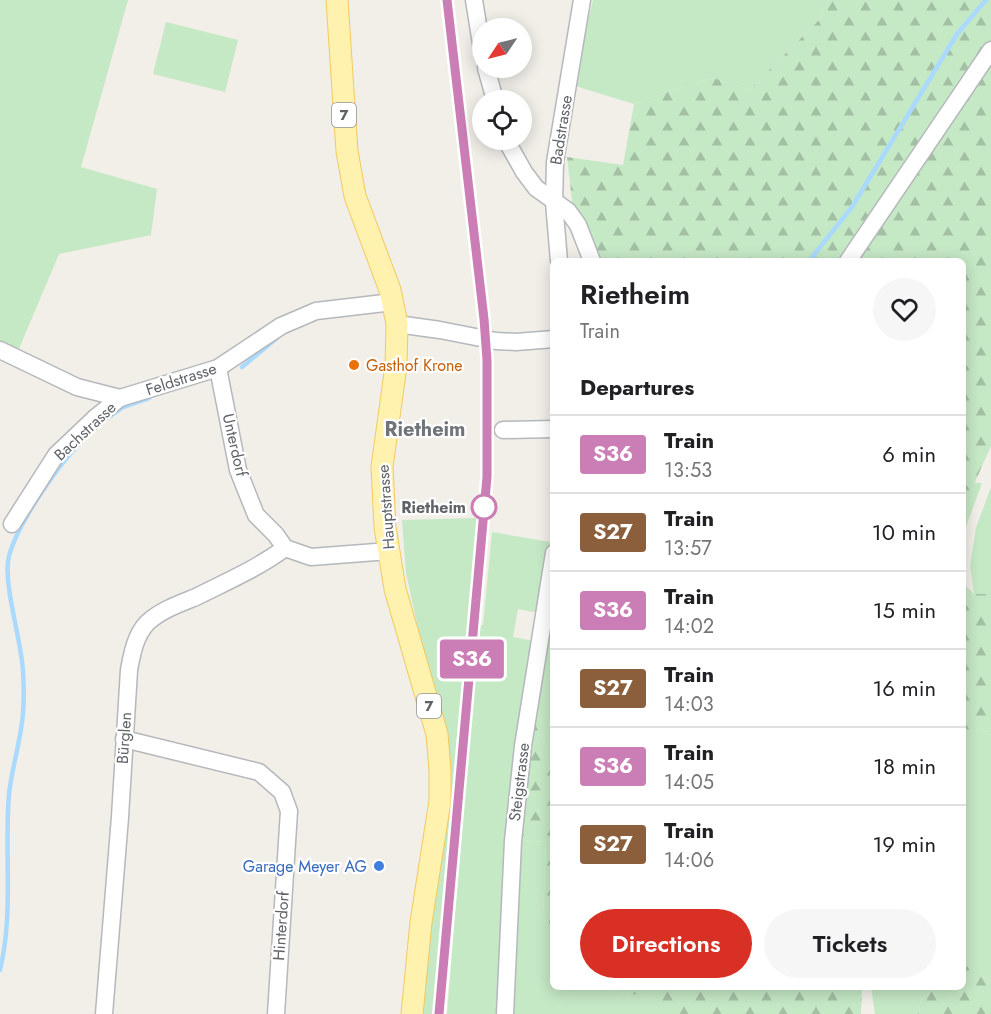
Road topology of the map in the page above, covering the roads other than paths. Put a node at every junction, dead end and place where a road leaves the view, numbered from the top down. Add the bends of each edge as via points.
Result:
1 (337, 0) edge
2 (474, 0) edge
3 (582, 0) edge
4 (477, 18) edge
5 (991, 50) edge
6 (512, 150) edge
7 (554, 202) junction
8 (559, 258) edge
9 (591, 258) edge
10 (850, 258) edge
11 (393, 303) junction
12 (397, 324) junction
13 (550, 339) edge
14 (0, 350) edge
15 (218, 368) junction
16 (120, 398) junction
17 (550, 429) edge
18 (502, 430) dead end
19 (12, 524) dead end
20 (285, 548) junction
21 (389, 551) junction
22 (550, 578) edge
23 (124, 739) junction
24 (104, 1014) edge
25 (276, 1014) edge
26 (412, 1014) edge
27 (505, 1014) edge

1 - 11 main road, Hauptstrasse / 7 via 347,152 355,196
2 - 4 street
3 - 7 street, Badstrasse via 555,162
5 - 10 street
6 - 7 street via 536,188
7 - 8 street, Badstrasse
7 - 9 street via 568,211 578,225
11 - 12 main road, Hauptstrasse / 7
11 - 15 street, Feldstrasse via 316,311 281,326
12 - 13 street via 496,341
12 - 21 main road, Hauptstrasse / 7 via 396,366 382,467
14 - 16 street via 77,387
15 - 16 street, Feldstrasse
15 - 20 street, Unterdorf via 238,471 256,514
16 - 19 street, Bachstrasse via 57,455
17 - 18 street
20 - 21 street via 311,557
20 - 23 street, Bürglen via 269,560 168,608 147,624 134,647 129,670
21 - 26 main road, Hauptstrasse / 7 via 404,622 437,734 440,770 440,801 421,922
22 - 27 street, Steigstrasse via 523,746 513,841
23 - 24 street, Bürglen
23 - 25 street, Hinterdorf via 259,772 282,792 289,811

